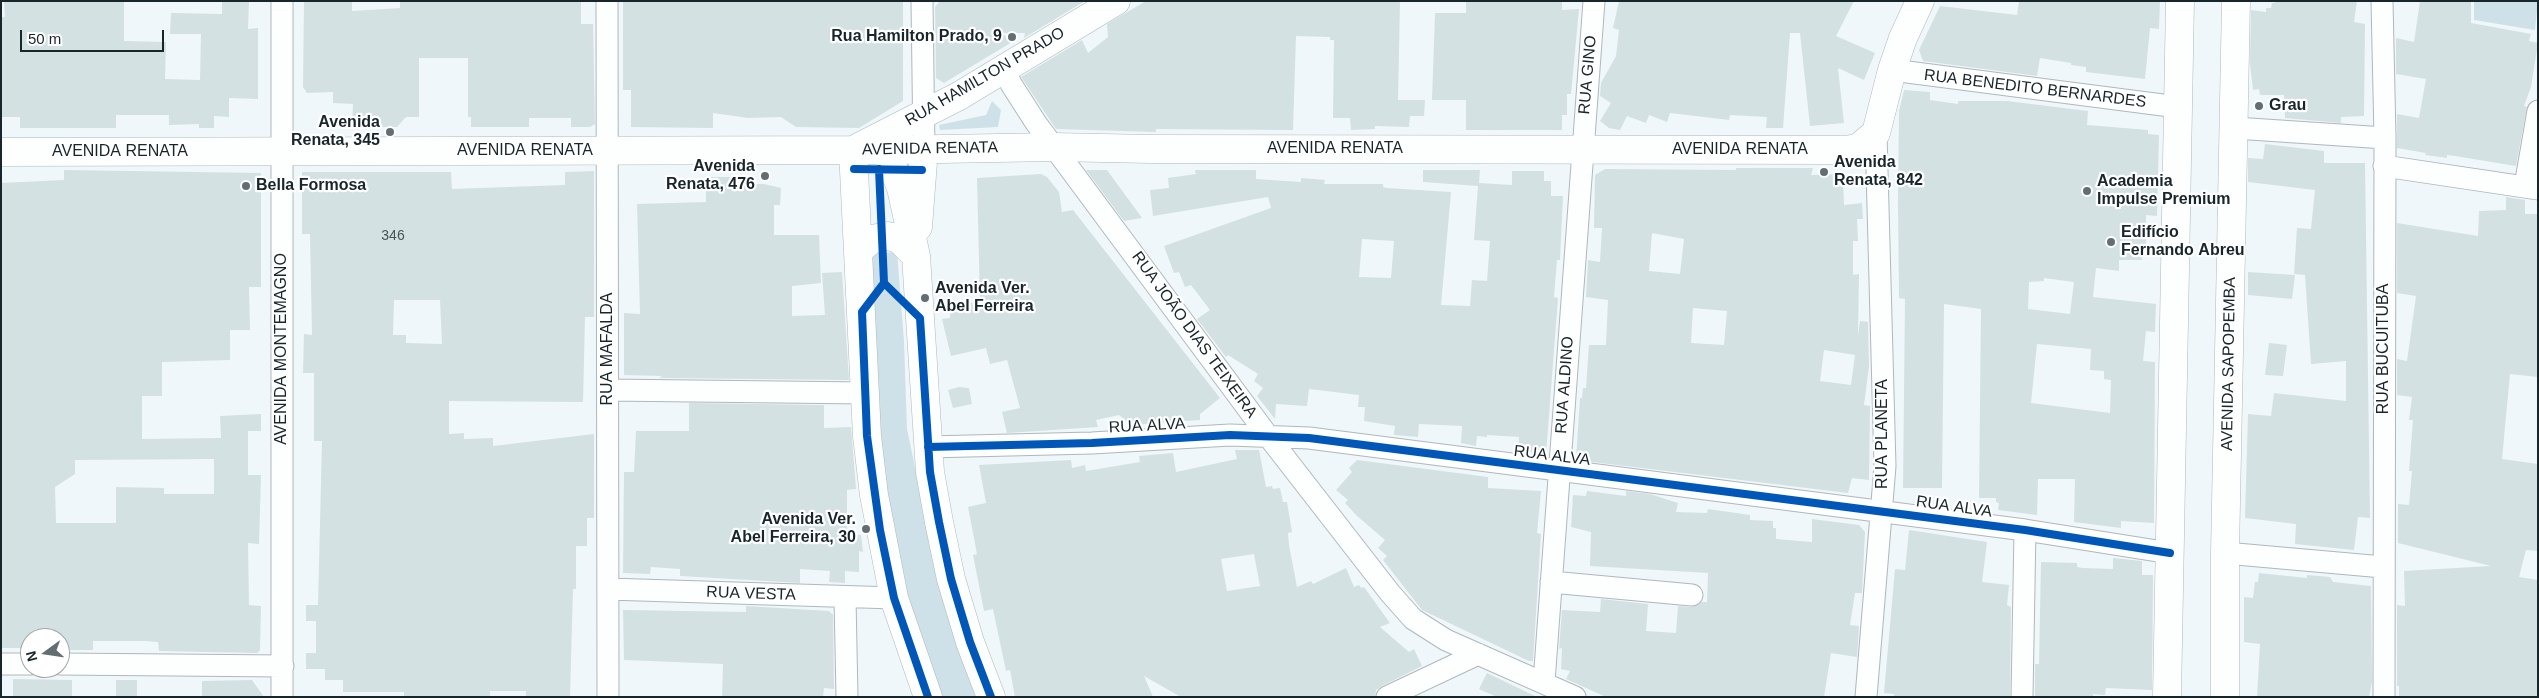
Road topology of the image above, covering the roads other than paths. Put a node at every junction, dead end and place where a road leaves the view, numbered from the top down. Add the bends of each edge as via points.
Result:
1 (282, 1) edge
2 (607, 1) edge
3 (922, 1) edge
4 (1116, 1) edge
5 (1594, 1) edge
6 (1920, 1) edge
7 (2180, 1) edge
8 (2236, 1) edge
9 (2382, 1) edge
10 (1004, 68) junction
11 (1892, 70) junction
12 (2178, 107) junction
13 (2538, 111) edge
14 (924, 114) junction
15 (2235, 128) junction
16 (2385, 138) junction
17 (1867, 140) junction
18 (1054, 147) junction
19 (1582, 149) junction
20 (608, 150) junction
21 (853, 150) junction
22 (886, 150) junction
23 (924, 150) junction
24 (1, 152) edge
25 (282, 152) junction
26 (2384, 166) junction
27 (2531, 188) edge
28 (858, 251) junction
29 (916, 256) junction
30 (608, 390) junction
31 (865, 394) junction
32 (1268, 436) junction
33 (928, 447) junction
34 (1559, 471) junction
35 (1882, 511) junction
36 (2025, 530) junction
37 (2170, 553) junction
38 (2225, 553) junction
39 (2383, 567) junction
40 (1551, 582) junction
41 (608, 589) junction
42 (1692, 595) dead end
43 (845, 598) junction
44 (894, 598) junction
45 (1478, 654) junction
46 (1, 664) edge
47 (20, 664) edge
48 (70, 664) edge
49 (282, 666) junction
50 (1544, 682) junction
51 (282, 697) edge
52 (608, 697) edge
53 (847, 697) edge
54 (928, 697) edge
55 (991, 697) edge
56 (1387, 697) edge
57 (1575, 697) edge
58 (1866, 697) edge
59 (2022, 697) edge
60 (2167, 697) edge
61 (2225, 697) edge
62 (2384, 697) edge

1 - 25 street, AVENIDA MONTEMAGNO
2 - 20 street, RUA MAFALDA
3 - 14 street
4 - 10 main road, RUA HAMILTON PRADO
5 - 19 street, RUA GINO
6 - 11 main road, RUA PLANETA
7 - 12 main road
8 - 15 main road, AVENIDA SAPOPEMBA
9 - 16 street, RUA BUCUITUBA
10 - 14 main road, RUA HAMILTON PRADO
10 - 18 street, RUA JOÃO DIAS TEIXEIRA via 1022,102
11 - 12 street, RUA BENEDITO BERNARDES
11 - 17 main road, RUA PLANETA
12 - 37 main road
13 - 27 street
14 - 21 main road, RUA HAMILTON PRADO
14 - 23 street
15 - 16 street
15 - 38 main road, AVENIDA SAPOPEMBA
16 - 26 street, RUA BUCUITUBA
17 - 19 main road, AVENIDA RENATA via 1844,150
17 - 35 street, RUA PLANETA via 1876,170 1880,212 1886,466
18 - 19 main road, AVENIDA RENATA
18 - 23 main road, AVENIDA RENATA
18 - 32 street, RUA JOÃO DIAS TEIXEIRA
19 - 34 street, RUA ALDINO
20 - 21 main road, AVENIDA RENATA
20 - 25 main road, AVENIDA RENATA
20 - 30 street, RUA MAFALDA
21 - 22 main road, AVENIDA RENATA
21 - 28 main road
22 - 23 main road, AVENIDA RENATA
22 - 29 main road via 901,188
23 - 29 main road
24 - 25 main road, AVENIDA RENATA
25 - 49 street, AVENIDA MONTEMAGNO
26 - 27 street
26 - 39 street, RUA BUCUITUBA
28 - 29 main road via 872,239 888,236 898,239
28 - 31 main road
29 - 33 main road
30 - 31 street
30 - 41 street, RUA MAFALDA
31 - 44 main road via 874,495
32 - 33 street, RUA ALVA
32 - 34 street, RUA ALVA via 1308,438
32 - 45 street, RUA JOÃO DIAS TEIXEIRA via 1413,619 1446,640
33 - 55 main road via 937,514 951,579
34 - 35 street, RUA ALVA
34 - 40 street, RUA ALDINO
35 - 36 street, RUA ALVA
35 - 58 street, RUA PLANETA
36 - 37 street, RUA ALVA
36 - 59 street
37 - 60 main road
38 - 39 street
38 - 61 main road, AVENIDA SAPOPEMBA
39 - 62 street, RUA BUCUITUBA
40 - 42 street
40 - 50 street, RUA ALDINO
41 - 43 street, RUA VESTA
41 - 52 street, RUA MAFALDA
43 - 44 street, RUA VESTA
43 - 53 street
44 - 54 main road
45 - 50 street, RUA JOÃO DIAS TEIXEIRA
45 - 56 street
46 - 47 street
48 - 49 street
49 - 51 street, AVENIDA MONTEMAGNO
50 - 57 street, RUA JOÃO DIAS TEIXEIRA

